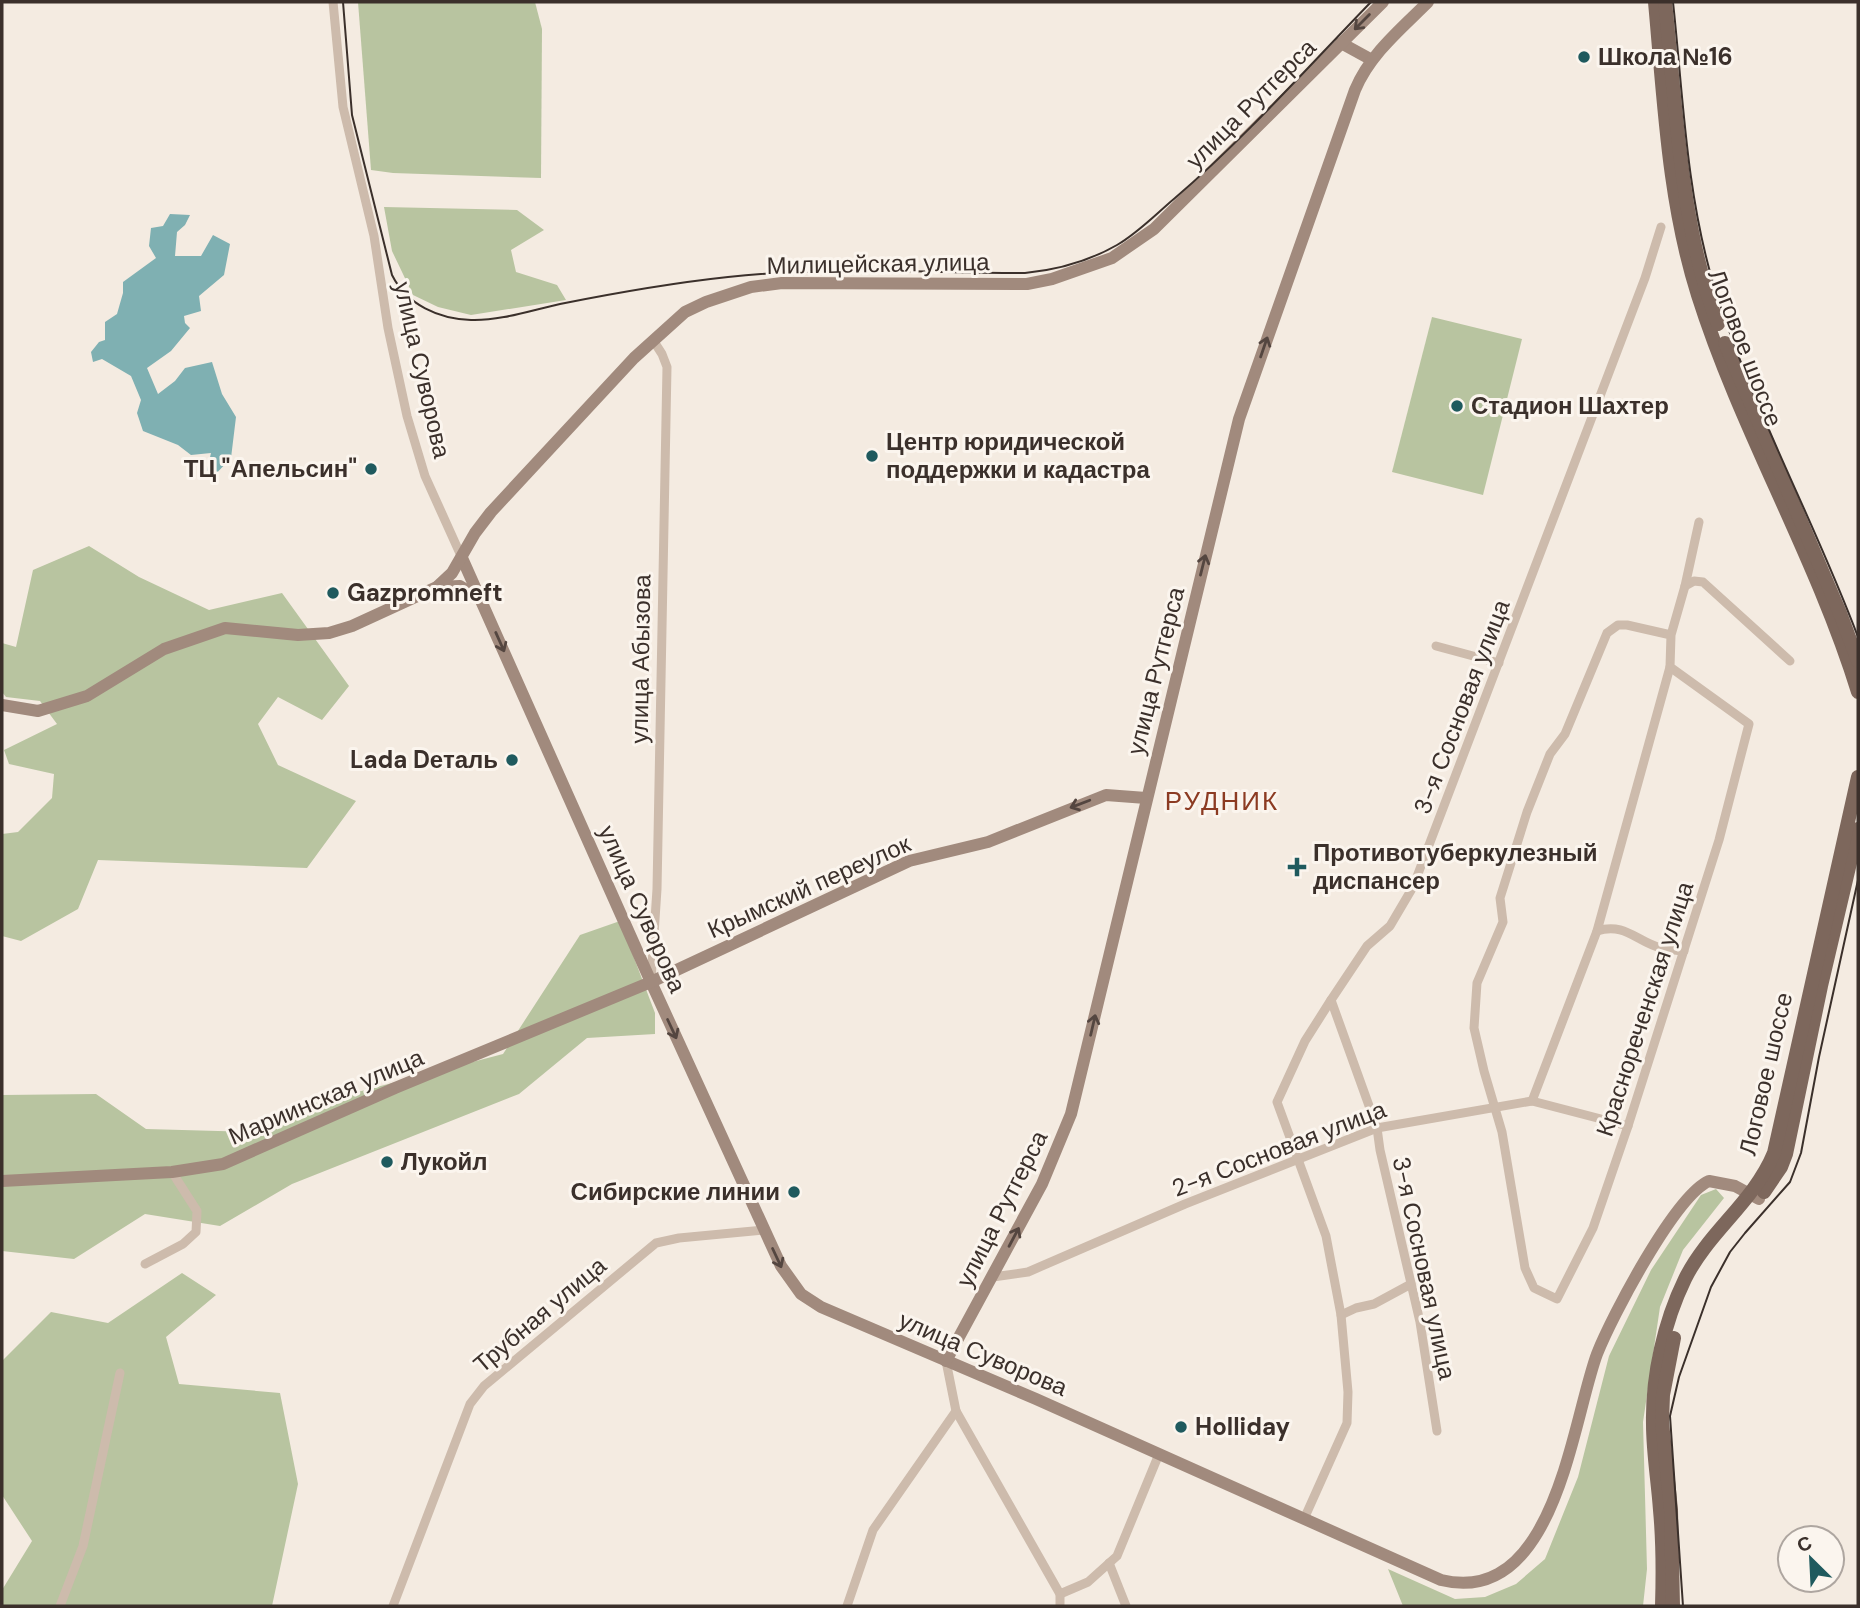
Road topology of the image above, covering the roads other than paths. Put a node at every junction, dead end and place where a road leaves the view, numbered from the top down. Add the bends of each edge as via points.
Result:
1 (333, 2) edge
2 (1383, 2) edge
3 (1427, 2) edge
4 (1655, 2) edge
5 (1665, 2) edge
6 (1341, 43) junction
7 (1372, 60) junction
8 (1661, 227) dead end
9 (1112, 258) joint
10 (653, 340) junction
11 (1699, 522) dead end
12 (462, 558) junction
13 (1685, 586) junction
14 (437, 587) junction
15 (480, 599) junction
16 (1671, 635) junction
17 (1436, 646) dead end
18 (1790, 661) dead end
19 (1858, 661) edge
20 (1499, 663) junction
21 (1670, 667) junction
22 (1858, 692) edge
23 (2, 705) edge
24 (1858, 777) edge
25 (1146, 798) junction
26 (1858, 829) edge
27 (1597, 931) junction
28 (1684, 951) junction
29 (651, 982) junction
30 (1331, 1000) junction
31 (1532, 1101) junction
32 (1494, 1107) junction
33 (1628, 1126) junction
34 (1377, 1128) junction
35 (1299, 1157) junction
36 (172, 1172) junction
37 (2, 1181) edge
38 (1755, 1197) junction
39 (764, 1230) junction
40 (145, 1264) dead end
41 (993, 1277) junction
42 (1411, 1284) junction
43 (1341, 1315) junction
44 (946, 1361) junction
45 (120, 1373) dead end
46 (956, 1411) junction
47 (1437, 1431) dead end
48 (1159, 1454) junction
49 (1304, 1519) junction
50 (1109, 1563) junction
51 (1060, 1594) junction
52 (60, 1606) edge
53 (393, 1606) edge
54 (847, 1606) edge
55 (1060, 1606) edge
56 (1126, 1606) edge
57 (1662, 1606) edge
58 (1673, 1606) edge

1 - 12 street, улица Суворова via 343,107 374,236 407,416 425,475
2 -> 6 main road, улица Рутгерса
3 - 7 main road, улица Рутгерса
4 - 22 main road, Логовое шоссе via 1668,135 1694,284 1727,374 1832,617
5 - 19 main road, Логовое шоссе via 1687,200 1701,268 1736,371
6 - 7 main road
6 - 9 main road, улица Рутгерса via 1182,203
25 -> 7 main road, улица Рутгерса via 1239,419 1355,90
8 - 20 street, 3-я Сосновая улица
9 - 10 main road, Милицейская улица via 1027,284 782,283 751,287 685,312
10 - 12 main road, Милицейская улица via 492,512
10 - 29 street, улица Абызова via 667,367 657,889
11 - 13 street
12 - 14 main road, Милицейская улица
12 - 15 main road, улица Суворова
13 - 16 street
13 - 18 street via 1703,582
14 - 15 main road via 460,586
14 - 23 main road via 329,633 225,628 164,649 87,696 38,711
15 -> 29 main road, улица Суворова
16 - 21 street
16 - 32 street via 1627,625 1607,633 1527,812 1500,898 1503,922 1477,983 1474,1028
17 - 20 street
20 - 30 street, 3-я Сосновая улица via 1413,887 1390,926 1367,946
21 - 27 street
21 - 28 street, Краснореченская улица via 1749,724
24 - 38 main road, Логовое шоссе via 1774,1153
25 -> 29 main road, Крымский переулок via 1097,798 988,842 909,861
41 -> 25 main road, улица Рутгерса via 1042,1184 1071,1114
26 - 38 main road, Логовое шоссе via 1786,1154
27 - 28 street via 1609,927 1660,948
27 - 31 street
28 - 33 street, Краснореченская улица
29 - 36 main road, Мариинская улица via 223,1164
29 -> 39 main road, улица Суворова
30 - 34 street, 3-я Сосновая улица
30 - 35 street via 1305,1041 1277,1101
31 - 32 street, 2-я Сосновая улица
31 - 33 street, 2-я Сосновая улица
32 - 33 street, Краснореченская улица via 1525,1268 1534,1288 1556,1299 1593,1228
32 - 34 street, 2-я Сосновая улица
34 - 35 street, 2-я Сосновая улица
34 - 42 street, 3-я Сосновая улица
35 - 41 street, 2-я Сосновая улица via 1028,1272
35 - 43 street via 1326,1236
36 - 37 main road, Мариинская улица
36 - 40 street via 197,1211 195,1232 183,1244
38 - 49 main road, улица Суворова via 1726,1183 1702,1184 1658,1241 1597,1354 1572,1454 1554,1502 1533,1545 1510,1570 1494,1580 1454,1585
38 - 57 main road, Логовое шоссе via 1706,1247 1686,1277 1659,1360 1653,1423 1661,1512
38 - 58 main road, Логовое шоссе via 1695,1279 1683,1306 1670,1360 1662,1422 1671,1510
39 -> 44 main road, улица Суворова via 787,1277 810,1301
39 - 53 street, Трубная улица via 656,1244 484,1387 470,1404
41 - 44 main road, улица Рутгерса
42 - 43 street
42 - 47 street, 3-я Сосновая улица
43 - 49 street via 1347,1423
44 - 46 street
44 - 48 main road, улица Суворова
45 - 52 street via 83,1546
46 - 51 street
46 - 54 street via 873,1530
48 - 49 main road, улица Суворова
48 - 50 street via 1117,1556
50 - 51 street via 1088,1582
50 - 56 street
51 - 55 street

